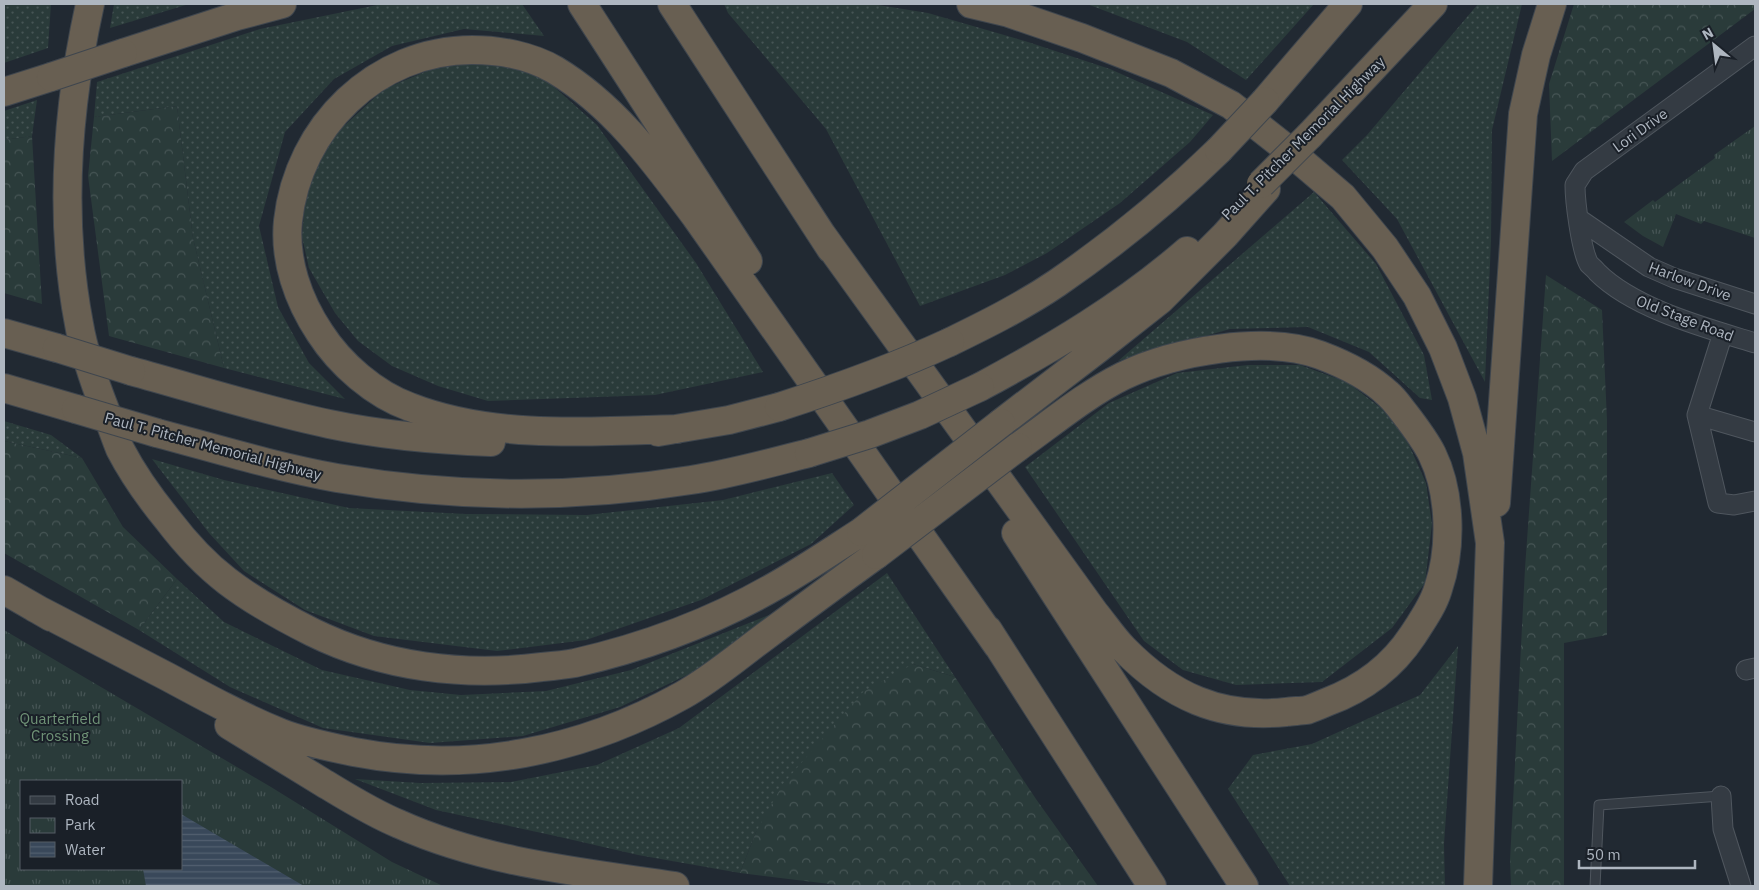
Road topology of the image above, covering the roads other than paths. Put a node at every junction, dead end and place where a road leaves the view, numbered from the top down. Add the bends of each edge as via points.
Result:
1 (90, 4) edge
2 (282, 4) edge
3 (582, 4) edge
4 (672, 4) edge
5 (971, 4) edge
6 (1348, 4) edge
7 (1433, 4) edge
8 (1552, 4) edge
9 (1755, 46) edge
10 (4, 92) edge
11 (1264, 186) junction
12 (1579, 218) junction
13 (822, 235) junction
14 (1583, 241) joint
15 (1755, 304) edge
16 (4, 333) edge
17 (1723, 333) junction
18 (1755, 343) edge
19 (4, 388) edge
20 (1697, 415) junction
21 (677, 429) junction
22 (1755, 432) edge
23 (1755, 500) edge
24 (4, 590) edge
25 (35, 608) junction
26 (1488, 629) junction
27 (998, 646) junction
28 (1720, 796) joint
29 (675, 886) edge
30 (1152, 886) edge
31 (1244, 886) edge
32 (1478, 886) edge
33 (1595, 886) edge
34 (1741, 886) edge

1 - 11 highway, bridge via 70,124 67,197 70,256 79,325 120,449 146,493 180,536 225,580 275,613 338,644 405,664 453,670 511,671 573,663 642,644 708,620 776,586 860,532 1160,300 1225,236
2 - 10 highway, bridge
3 - 27 highway
4 - 13 highway
5 - 26 highway via 1082,38 1171,73 1231,105 1343,197 1385,248 1416,296 1443,348 1462,398 1477,453 1490,543
6 - 21 highway, bridge via 1265,101 1180,188 1056,284 950,342 846,386 729,420
7 - 11 highway, Paul T. Pitcher Memorial Highway, bridge
8 - 26 highway via 1523,114
9 - 12 street, Lori Drive via 1584,171 1575,185
11 - 19 highway, Paul T. Pitcher Memorial Highway, bridge via 1132,294 1037,357 980,387 870,434 752,468 692,480 544,494 474,494 391,486 276,465
12 - 14 street, Lori Drive
12 - 15 street, Harlow Drive via 1649,267
13 - 25 highway, bridge via 1094,612 1123,648 1153,676 1187,697 1226,710 1265,714 1308,710 1344,695 1376,676 1402,651 1438,590 1446,554 1444,490 1433,456 1416,427 1389,394 1354,369 1317,354 1280,346 1200,352 1124,376 1085,399 1018,447 876,555 685,693 638,718 592,736 538,751 478,760 428,761 333,748 284,734 229,709
13 - 31 highway
14 - 17 street, Old Stage Road via 1589,264 1627,295
16 - 21 highway, bridge via 284,413 390,434 468,441 534,442 598,440
17 - 18 street, Old Stage Road
17 - 20 street
20 - 22 street
20 - 23 street via 1718,502 1734,505
21 - 27 highway via 575,433 486,427 408,407 374,388 347,367 309,316 295,284 289,257 288,223 294,183 308,151 331,118 357,90 422,56 455,50 487,50 523,56 552,68 614,115 646,150 696,217
24 - 25 highway
25 - 29 highway via 354,801 398,824 485,855
26 - 32 highway
27 - 30 highway
28 - 33 lane via 1598,804
28 - 34 street via 1723,829

